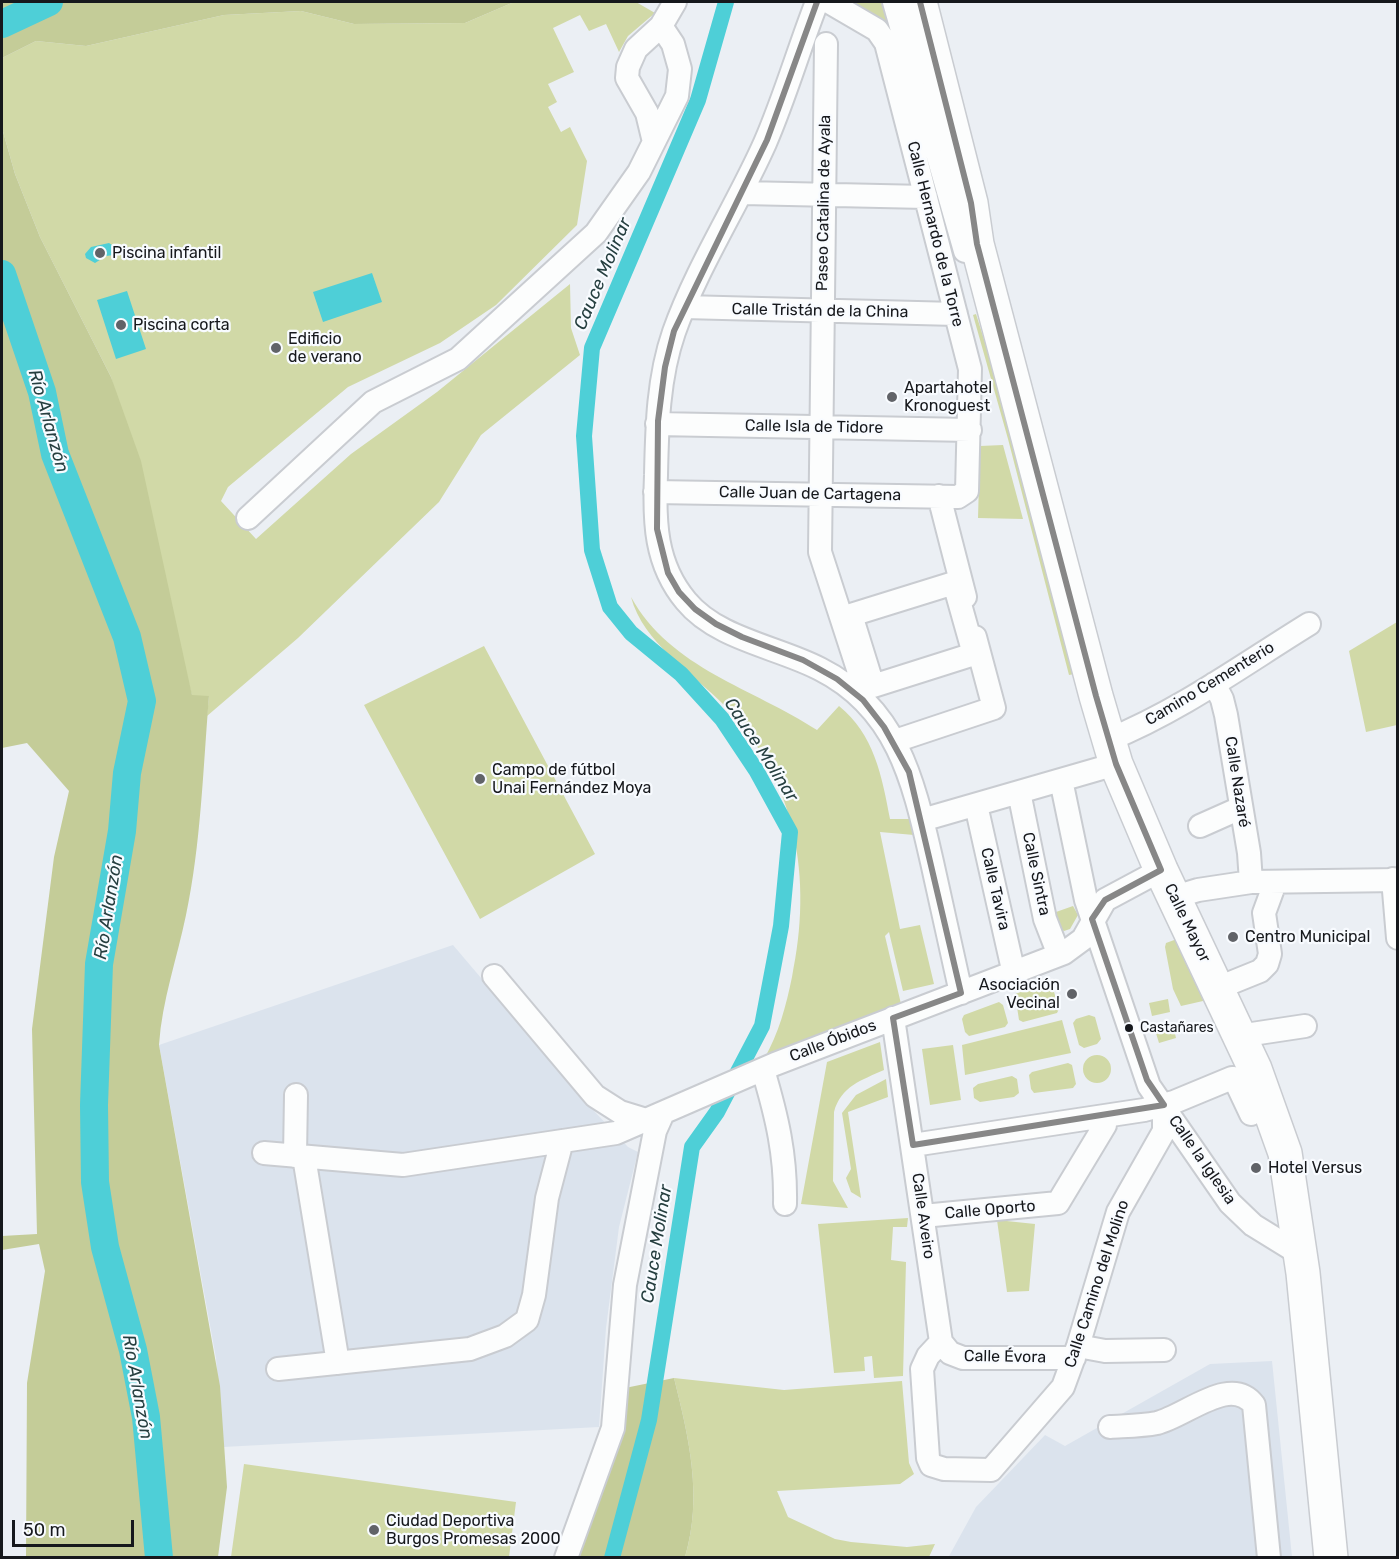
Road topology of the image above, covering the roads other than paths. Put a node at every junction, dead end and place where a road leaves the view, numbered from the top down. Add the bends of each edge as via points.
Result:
1 (675, 2) edge
2 (894, 2) edge
3 (902, 2) edge
4 (920, 2) edge
5 (823, 4) edge
6 (661, 26) junction
7 (826, 44) dead end
8 (654, 142) junction
9 (743, 193) junction
10 (824, 195) junction
11 (926, 197) junction
12 (977, 244) junction
13 (684, 308) junction
14 (823, 311) junction
15 (956, 314) junction
16 (1012, 375) junction
17 (657, 424) junction
18 (821, 427) junction
19 (970, 430) junction
20 (655, 492) junction
21 (965, 494) joint
22 (820, 495) junction
23 (939, 496) junction
24 (248, 518) dead end
25 (1309, 624) dead end
26 (974, 654) joint
27 (859, 679) dead end
28 (1214, 684) junction
29 (895, 741) junction
30 (1112, 752) junction
31 (1061, 780) junction
32 (1019, 792) junction
33 (976, 805) junction
34 (1236, 810) dead end
35 (922, 820) junction
36 (1200, 826) dead end
37 (1395, 880) edge
38 (1251, 882) junction
39 (1275, 883) junction
40 (1168, 884) junction
41 (1092, 919) junction
42 (1398, 938) edge
43 (1059, 955) junction
44 (1014, 974) junction
45 (494, 976) dead end
46 (1218, 987) junction
47 (961, 993) junction
48 (893, 1018) junction
49 (1305, 1026) dead end
50 (1241, 1038) junction
51 (753, 1074) junction
52 (296, 1095) dead end
53 (1164, 1105) junction
54 (1251, 1114) dead end
55 (655, 1116) junction
56 (1105, 1125) dead end
57 (562, 1141) junction
58 (913, 1146) junction
59 (264, 1152) dead end
60 (300, 1156) junction
61 (785, 1204) dead end
62 (923, 1216) junction
63 (1300, 1254) junction
64 (941, 1342) junction
65 (1164, 1350) dead end
66 (1076, 1352) junction
67 (338, 1363) junction
68 (278, 1369) dead end
69 (1110, 1427) dead end
70 (566, 1557) edge
71 (1269, 1557) edge
72 (1331, 1557) edge

1 - 6 street
2 - 16 street via 985,320 998,358
3 - 12 highway via 960,207
4 - 12 highway via 971,203
5 - 9 street
5 - 11 street, Calle Hernardo de la Torre via 877,30 884,38
6 - 8 street via 673,44 680,69 677,96
6 - 8 street via 636,49 627,78 647,112
7 - 10 street, Paseo Catalina de Ayala
8 - 24 street via 639,172 596,233 458,359 373,402
9 - 10 street
9 - 13 street
10 - 11 street
10 - 14 street, Paseo Catalina de Ayala
11 - 15 street, Calle Hernardo de la Torre
12 - 16 highway, Calle Mayor
13 - 14 street, Calle Tristán de la China
13 - 17 street via 666,357
14 - 15 street, Calle Tristán de la China
14 - 18 street, Paseo Catalina de Ayala
15 - 19 street, Calle Hernardo de la Torre via 970,369
16 - 30 highway, Calle Mayor
17 - 18 street, Calle Isla de Tidore
17 - 20 street
18 - 19 street, Calle Isla de Tidore
18 - 22 street, Paseo Catalina de Ayala
19 - 21 street, Calle Hernardo de la Torre via 969,487
20 - 22 street, Calle Juan de Cartagena
20 - 29 street via 658,544 670,576 687,603 722,627 806,661 837,679 866,704
21 - 23 street, Calle Juan de Cartagena
22 - 23 street, Calle Juan de Cartagena
22 - 27 street, Paseo Catalina de Ayala via 820,552
23 - 29 street via 994,708
25 - 28 street, Camino Cementerio
26 - 26 street via 873,686 851,615 954,583
28 - 30 street, Camino Cementerio via 1152,719
28 - 38 street, Calle Nazaré via 1226,715
29 - 35 street via 914,785
30 - 31 street, Camino Cementerio
30 - 40 highway, Calle Mayor
31 - 32 street, Camino Cementerio
31 - 41 street, Calle la Iglesia
32 - 33 street, Camino Cementerio
32 - 43 street, Calle Sintra via 1046,919
33 - 35 street, Camino Cementerio
33 - 44 street, Calle Tavira
34 - 36 street
35 - 47 street
37 - 39 street, Calle Óbidos
37 - 42 street
38 - 39 street, Calle Óbidos
38 - 40 street, Calle Óbidos via 1198,890
39 - 46 street via 1263,914 1268,964 1260,971
40 - 41 street, Calle Óbidos via 1105,900
40 - 46 highway, Calle Mayor
41 - 43 street, Calle Óbidos via 1083,939
41 - 53 street, Calle la Iglesia via 1149,1086
43 - 44 street, Calle Óbidos
44 - 47 street, Calle Óbidos
45 - 55 street via 595,1096 620,1112
46 - 50 highway, Calle Mayor
47 - 48 street, Calle Óbidos
48 - 51 street, Calle Óbidos
48 - 58 street, Calle Aveiro
49 - 50 street
50 - 63 highway, Calle Mayor via 1285,1153
51 - 55 street, Calle Óbidos
51 - 61 street via 784,1155
52 - 60 street
53 - 54 street, Calle la Iglesia via 1234,1078
53 - 58 street
53 - 63 street, Calle la Iglesia via 1239,1213
53 - 66 street, Calle Camino del Molino via 1164,1131 1118,1212
55 - 57 street, Calle Óbidos via 616,1133
55 - 70 street via 625,1285 613,1428
56 - 62 street, Calle Oporto via 1058,1203
57 - 60 street, Calle Óbidos via 403,1165
57 - 67 street via 547,1198 527,1320 505,1336 470,1349
58 - 62 street, Calle Aveiro
59 - 60 street, Calle Óbidos
60 - 67 street
62 - 64 street, Calle Aveiro
63 - 72 highway, Calle Mayor
64 - 66 street, Calle Évora via 950,1353 963,1358
64 - 66 street, Calle Camino del Molino via 928,1356 921,1377 928,1458 931,1465 944,1469 991,1470 1063,1387
65 - 66 street, Calle Évora
67 - 68 street
69 - 71 street via 1156,1423 1222,1395 1240,1392 1249,1398 1254,1405

